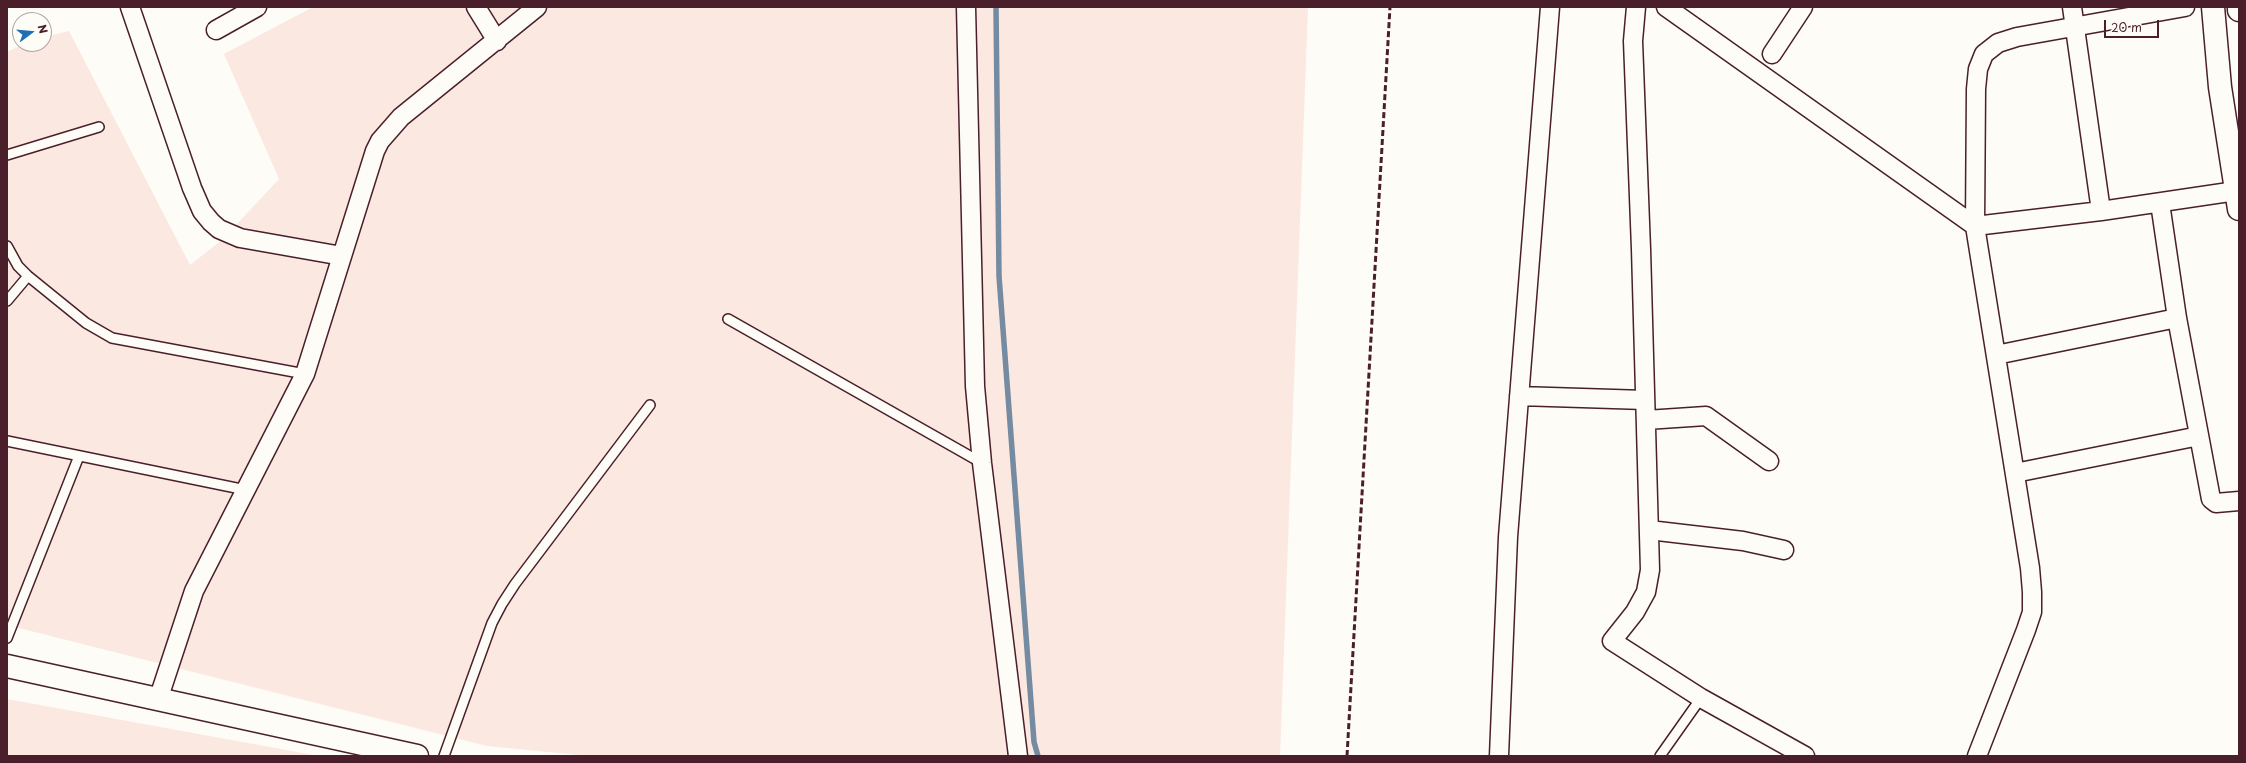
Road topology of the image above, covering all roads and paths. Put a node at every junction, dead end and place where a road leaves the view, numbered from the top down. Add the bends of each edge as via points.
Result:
1 (130, 7) edge
2 (257, 7) edge
3 (476, 7) edge
4 (537, 7) edge
5 (966, 7) edge
6 (1550, 7) edge
7 (1636, 7) edge
8 (1666, 7) edge
9 (1803, 7) edge
10 (2072, 7) edge
11 (2185, 7) edge
12 (2212, 7) edge
13 (2239, 7) edge
14 (2239, 10) edge
15 (2076, 26) junction
16 (216, 30) dead end
17 (497, 41) junction
18 (1772, 54) dead end
19 (99, 127) dead end
20 (7, 155) edge
21 (2237, 200) edge
22 (2160, 203) junction
23 (2102, 211) junction
24 (1975, 226) junction
25 (7, 246) edge
26 (342, 256) junction
27 (28, 276) junction
28 (7, 301) edge
29 (2178, 318) junction
30 (728, 319) dead end
31 (1996, 355) junction
32 (305, 374) junction
33 (1519, 396) junction
34 (1645, 400) junction
35 (650, 405) dead end
36 (1646, 420) junction
37 (2199, 436) junction
38 (7, 441) edge
39 (79, 456) junction
40 (1769, 461) dead end
41 (982, 464) junction
42 (2015, 473) junction
43 (246, 490) junction
44 (2239, 501) edge
45 (1649, 530) junction
46 (1784, 550) dead end
47 (7, 638) edge
48 (7, 666) edge
49 (1702, 698) junction
50 (158, 700) junction
51 (417, 756) edge
52 (444, 756) edge
53 (1018, 756) edge
54 (1499, 756) edge
55 (1660, 756) edge
56 (1805, 756) edge
57 (1977, 756) edge

1 - 26 street via 192,188 202,211 211,222 219,229 240,238
2 - 16 street
3 - 17 street
4 - 17 street
5 - 41 street via 972,322
6 - 33 street
7 - 34 street via 1633,41
8 - 24 street
9 - 18 street
10 - 15 street
11 - 15 street
12 - 21 street via 2220,87
13 - 14 street
15 - 23 street
15 - 24 street via 2017,36 1998,44 1984,54 1978,70 1976,89
17 - 26 street via 401,117 380,141
19 - 20 lane
21 - 22 street
22 - 23 street
22 - 29 street
23 - 24 street
24 - 31 street
25 - 27 lane via 18,266
26 - 32 street
27 - 28 lane
27 - 32 lane via 86,323 112,338
29 - 31 street
29 - 37 street
30 - 41 lane
31 - 42 street
32 - 43 street
33 - 34 street
33 - 54 street via 1508,537
34 - 36 street
35 - 52 lane via 502,604 492,623
36 - 40 street via 1706,416
36 - 45 street
37 - 42 street
37 - 44 street via 2211,499 2216,504
38 - 39 lane
39 - 43 lane
39 - 47 lane
41 - 53 street
42 - 57 street via 2030,568 2032,612
43 - 50 street via 194,591
45 - 46 street via 1742,541
45 - 49 street via 1650,570 1646,592 1635,612 1612,641
48 - 50 street
49 - 55 lane
49 - 56 street
50 - 51 street

